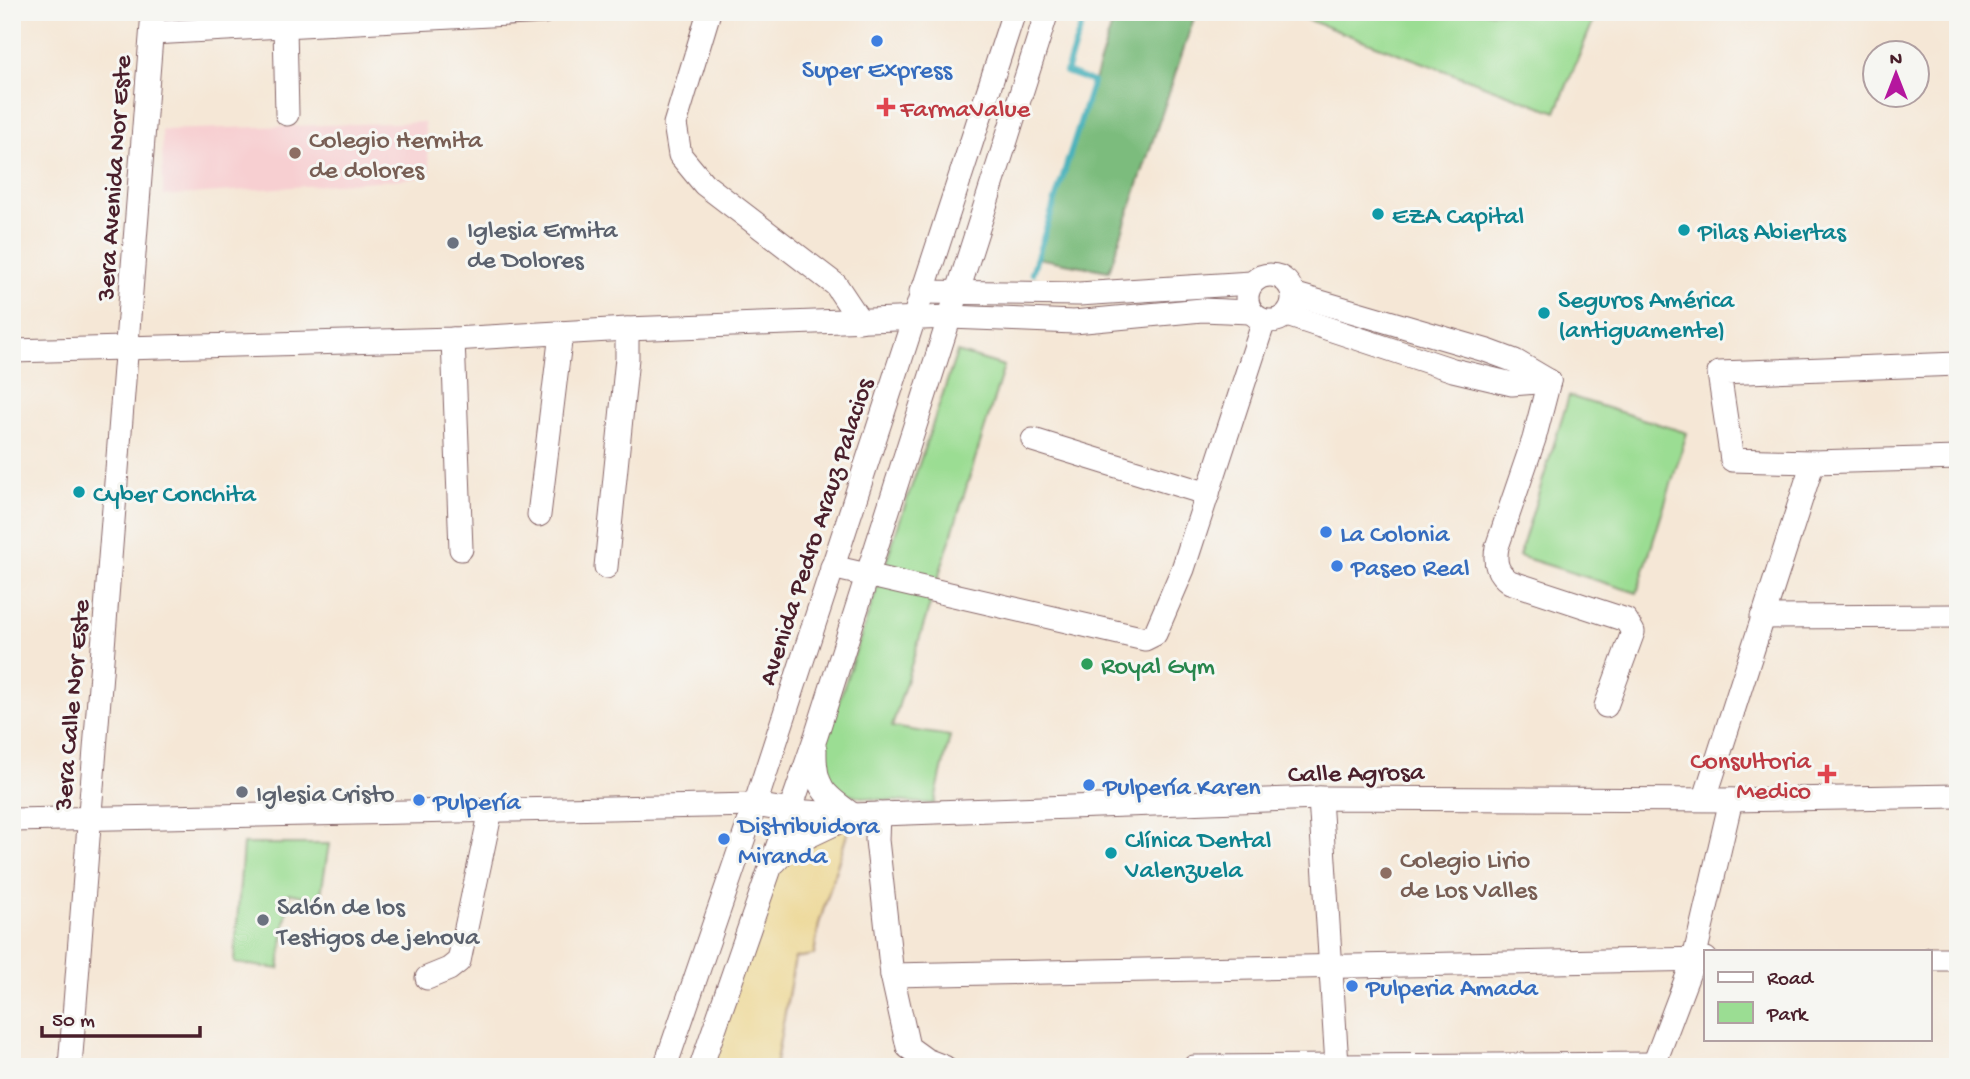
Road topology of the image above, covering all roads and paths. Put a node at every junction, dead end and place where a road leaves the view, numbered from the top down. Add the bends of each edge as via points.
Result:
1 (544, 12) edge
2 (709, 12) edge
3 (1014, 12) edge
4 (1047, 12) edge
5 (152, 23) edge
6 (285, 27) junction
7 (991, 86) junction
8 (1021, 95) junction
9 (287, 114) dead end
10 (1251, 283) junction
11 (921, 292) junction
12 (957, 293) junction
13 (1290, 304) junction
14 (1357, 313) junction
15 (950, 317) junction
16 (1257, 317) junction
17 (912, 319) junction
18 (860, 321) junction
19 (1399, 326) junction
20 (627, 329) junction
21 (561, 333) junction
22 (1349, 336) junction
23 (453, 340) junction
24 (1461, 345) junction
25 (127, 347) junction
26 (12, 351) edge
27 (1392, 351) junction
28 (1958, 365) edge
29 (1453, 370) junction
30 (1549, 381) junction
31 (1033, 440) dead end
32 (1958, 458) edge
33 (1813, 462) junction
34 (1208, 494) junction
35 (539, 515) dead end
36 (461, 549) dead end
37 (606, 567) dead end
38 (832, 567) junction
39 (867, 576) junction
40 (1958, 616) edge
41 (1762, 617) junction
42 (1606, 706) dead end
43 (816, 736) junction
44 (1958, 796) edge
45 (1320, 798) junction
46 (1705, 798) junction
47 (1731, 800) junction
48 (755, 805) junction
49 (491, 810) junction
50 (791, 811) junction
51 (878, 814) junction
52 (853, 815) junction
53 (89, 818) junction
54 (12, 820) edge
55 (772, 864) junction
56 (1700, 959) edge
57 (1932, 959) edge
58 (1958, 959) edge
59 (1331, 968) junction
60 (892, 975) junction
61 (427, 978) dead end
62 (668, 1058) edge
63 (701, 1064) edge
64 (1337, 1065) edge
65 (1654, 1065) edge
66 (70, 1067) edge
67 (944, 1067) edge
68 (1194, 1067) edge

1 - 6 street
2 - 18 street via 675,124 680,155 704,184 836,285
3 - 7 street, Avenida Pedro Arauz Palacios
4 - 8 street
5 - 6 street
5 - 25 street, 3era Avenida Nor Este
6 - 9 street
7 - 8 street
7 - 11 street, Avenida Pedro Arauz Palacios
8 - 12 street
10 - 12 street via 1079,294
10 - 13 street via 1276,275 1283,279
10 - 16 street via 1246,302
11 - 12 street
11 - 17 street, Avenida Pedro Arauz Palacios
12 - 15 street
13 - 14 street
13 - 16 street via 1272,322
13 - 22 street
14 - 19 street
14 - 22 street
15 - 16 street via 1074,322 1202,310
15 - 17 street
15 - 39 street
16 - 34 street
17 - 18 street
17 - 38 street, Avenida Pedro Arauz Palacios
18 - 20 street
19 - 24 street
19 - 27 street
20 - 21 street
20 - 37 street
21 - 23 street
21 - 35 street
22 - 27 street
23 - 25 street
23 - 36 street
24 - 29 street
24 - 30 street via 1489,351
25 - 26 street
25 - 53 street, 3era Calle Nor Este
27 - 29 street
28 - 33 street via 1719,373 1732,460
29 - 30 street via 1512,383
30 - 42 street via 1495,558 1497,568 1510,582 1626,620 1633,632
31 - 34 street
32 - 33 street
33 - 41 street
34 - 39 street via 1183,569 1148,639
38 - 39 street
38 - 48 street, Avenida Pedro Arauz Palacios
39 - 43 street
40 - 41 street
41 - 46 street
43 - 50 street
43 - 52 street via 816,776 822,790
44 - 47 street, Calle Agrosa
45 - 46 street, Calle Agrosa
45 - 51 street, Calle Agrosa
45 - 59 street
46 - 47 street, Calle Agrosa
47 - 56 street
48 - 49 street, Calle Agrosa
48 - 50 street, Calle Agrosa
48 - 62 street, Avenida Pedro Arauz Palacios
49 - 53 street, Calle Agrosa
49 - 61 street via 458,961
50 - 52 street, Calle Agrosa
50 - 55 street
51 - 52 street, Calle Agrosa
51 - 60 street
52 - 55 street via 792,844
53 - 54 street, Calle Agrosa
53 - 66 street, 3era Calle Nor Este
55 - 63 street
56 - 59 street
56 - 65 street
57 - 58 street
59 - 60 street
59 - 64 street
60 - 67 street via 908,1047
62 - 63 street
64 - 65 street
64 - 68 street

